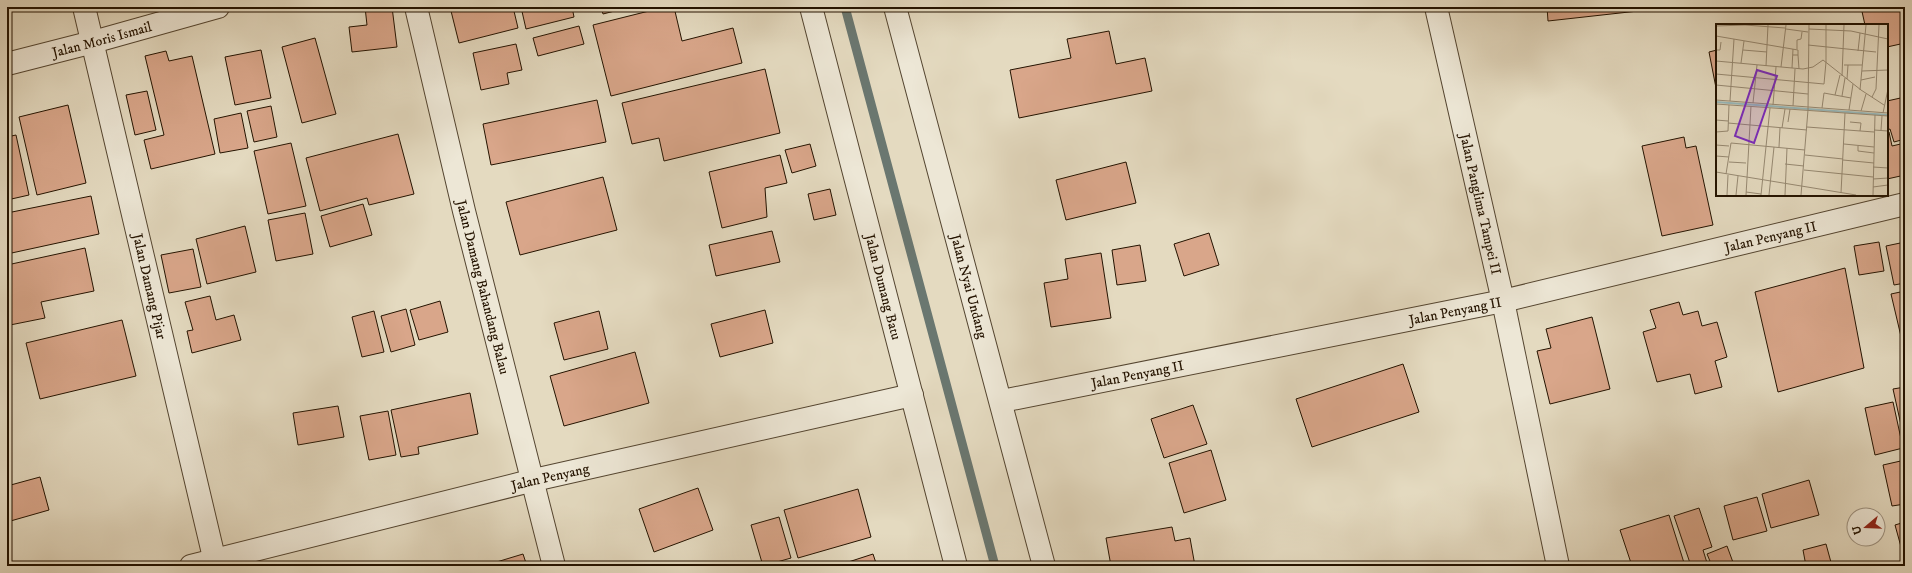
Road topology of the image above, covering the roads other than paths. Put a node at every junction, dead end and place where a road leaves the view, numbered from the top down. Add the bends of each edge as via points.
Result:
1 (84, 7) edge
2 (218, 7) edge
3 (416, 7) edge
4 (810, 7) edge
5 (895, 7) edge
6 (1436, 7) edge
7 (93, 42) junction
8 (7, 64) edge
9 (1905, 204) edge
10 (1503, 301) junction
11 (912, 395) junction
12 (1002, 401) junction
13 (534, 480) junction
14 (215, 563) edge
15 (191, 566) edge
16 (554, 566) edge
17 (956, 566) edge
18 (1044, 566) edge
19 (1558, 566) edge

1 - 7 street, Jalan Damang Pijar
2 - 7 street, Jalan Moris Ismail
3 - 13 street, Jalan Damang Bahandang Balau via 464,211
4 - 11 street, Jalan Dumang Batu
5 - 12 street, Jalan Nyai Undang
6 - 10 street, Jalan Panglima Tampei II
7 - 8 street, Jalan Moris Ismail
7 - 14 street, Jalan Damang Pijar
9 - 10 street, Jalan Penyang II
10 - 12 street, Jalan Penyang II
10 - 19 street, Jalan Panglima Tampei II
11 - 13 street, Jalan Penyang
11 - 17 street, Jalan Dumang Batu
12 - 18 street, Jalan Nyai Undang
13 - 14 street, Jalan Penyang
13 - 16 street, Jalan Damang Bahandang Balau
14 - 15 street, Jalan Penyang

